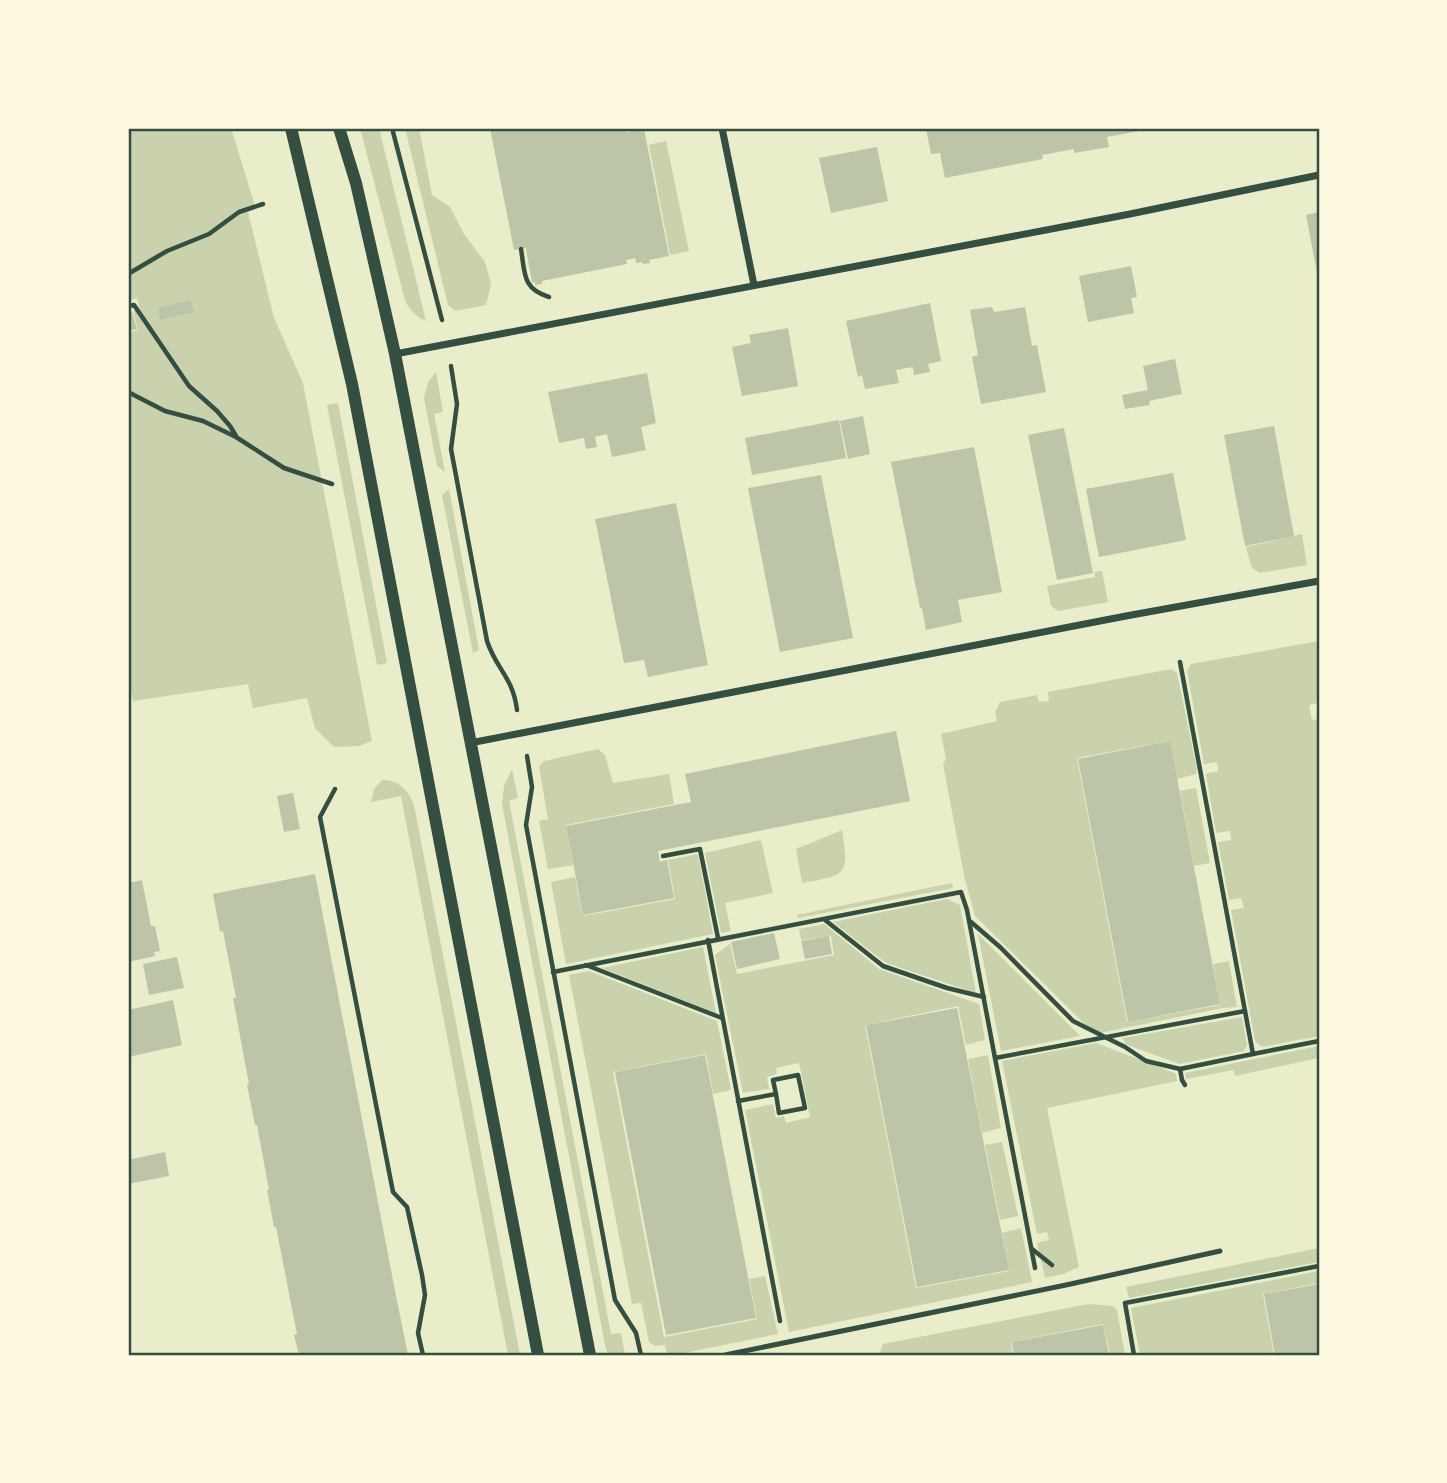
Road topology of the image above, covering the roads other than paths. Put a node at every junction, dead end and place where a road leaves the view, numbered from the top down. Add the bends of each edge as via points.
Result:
1 (340, 128) edge
2 (722, 128) edge
3 (290, 130) edge
4 (1319, 175) edge
5 (754, 285) junction
6 (395, 354) junction
7 (1319, 581) edge
8 (470, 743) junction
9 (1220, 1251) dead end
10 (538, 1355) edge
11 (590, 1355) edge
12 (725, 1355) edge

1 - 6 street
2 - 5 street
3 - 10 street via 352,384
4 - 5 street
5 - 6 street
6 - 8 street
7 - 8 street
8 - 11 street
9 - 12 lane

